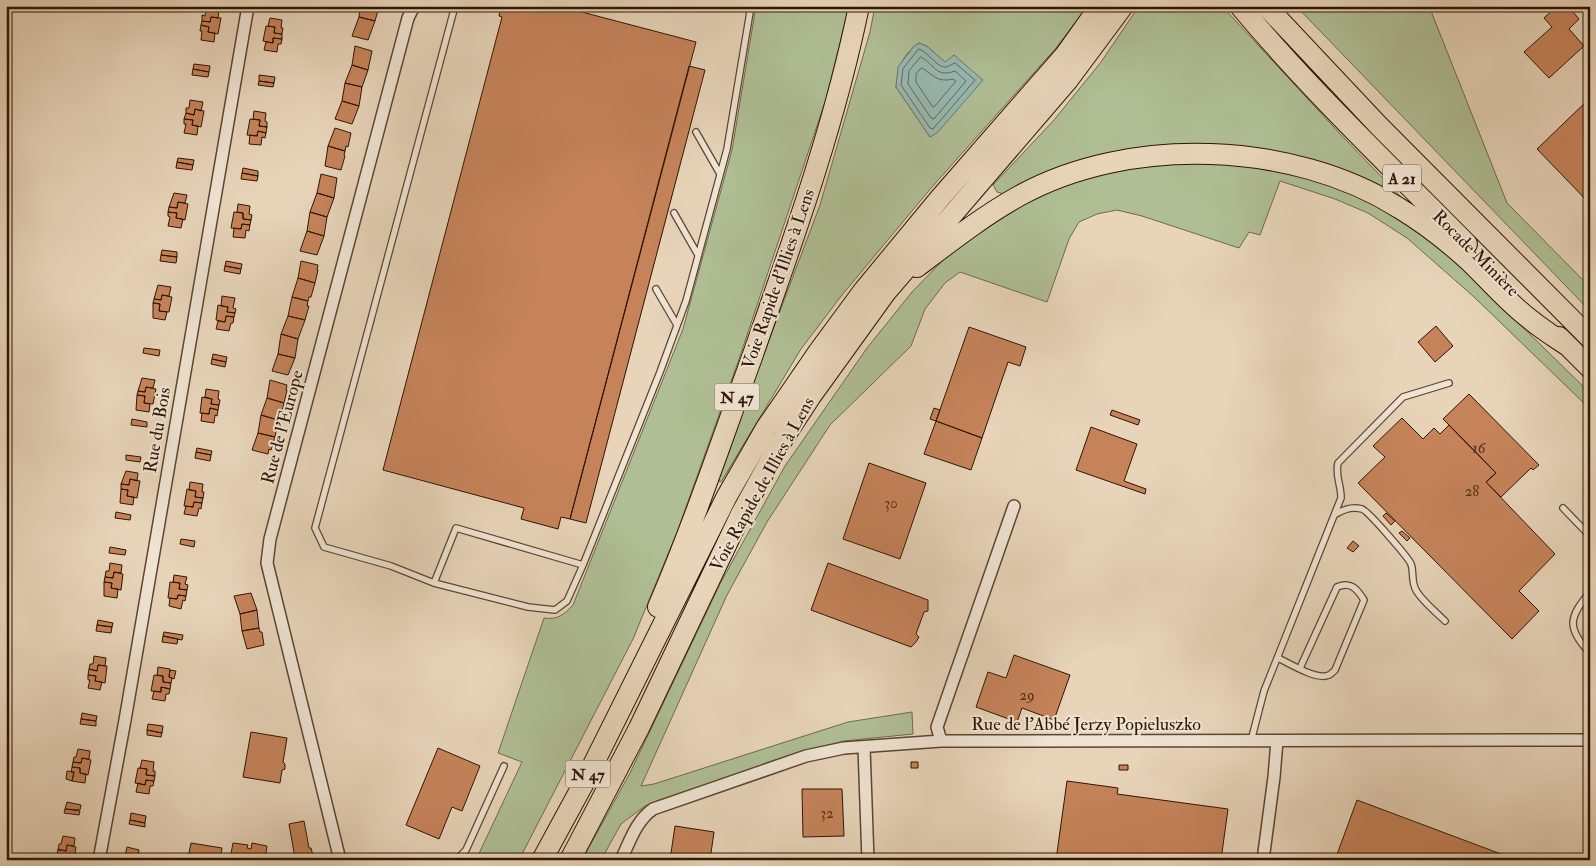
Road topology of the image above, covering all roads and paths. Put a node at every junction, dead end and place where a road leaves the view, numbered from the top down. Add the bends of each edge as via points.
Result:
1 (248, 6) edge
2 (414, 6) edge
3 (454, 6) edge
4 (750, 6) edge
5 (859, 6) edge
6 (1100, 6) edge
7 (1123, 6) edge
8 (1240, 6) edge
9 (1266, 6) edge
10 (696, 132) dead end
11 (720, 174) junction
12 (674, 214) dead end
13 (698, 255) junction
14 (656, 289) dead end
15 (886, 292) junction
16 (677, 325) junction
17 (1590, 338) edge
18 (1568, 346) junction
19 (1590, 368) edge
20 (1449, 383) dead end
21 (1014, 506) dead end
22 (1563, 508) dead end
23 (1336, 514) junction
24 (1590, 536) edge
25 (583, 565) junction
26 (434, 583) junction
27 (1590, 592) edge
28 (1445, 621) dead end
29 (1590, 653) edge
30 (1278, 658) junction
31 (1300, 668) junction
32 (632, 687) junction
33 (1590, 740) edge
34 (942, 741) junction
35 (1250, 741) junction
36 (1277, 741) junction
37 (864, 747) junction
38 (504, 766) dead end
39 (99, 860) edge
40 (340, 860) edge
41 (456, 860) edge
42 (542, 860) edge
43 (570, 860) edge
44 (621, 860) edge
45 (868, 860) edge
46 (1263, 860) edge

1 - 39 street, Rue du Bois via 126,720
2 - 40 street, Rue de l'Europe via 408,18 272,530 268,563
3 - 26 lane via 315,528 324,547 391,566
4 - 11 lane
5 - 32 highway, Voie Rapide d’Illies à Lens / N 47 via 837,104 796,232 685,539 638,652
6 - 32 highway via 1065,55 892,255 766,428 727,496
7 - 15 highway, N 47 via 1068,80
8 - 18 highway, Rocade Minière / A 21 via 1377,153
9 - 17 highway, Rocade Minière / A 21 via 1379,126
10 - 11 lane
11 - 13 lane
12 - 13 lane
13 - 16 lane
14 - 16 lane
15 - 18 highway via 991,212 1054,180 1124,160 1173,155 1234,156 1277,160 1329,175 1391,203 1447,241 1530,320
15 - 43 highway, Voie Rapide de Illies à Lens / N 47 via 811,396 741,514 635,737
16 - 25 lane
18 - 19 highway, Rocade Minière / A 21
20 - 23 lane via 1403,397 1338,463 1336,473 1341,498
21 - 34 street via 938,727
22 - 24 lane
23 - 28 lane via 1358,509 1375,521 1411,564 1416,592
23 - 30 lane
25 - 26 lane via 567,601 555,610 528,607
25 - 26 lane via 456,528
27 - 29 lane via 1578,607 1572,622 1577,640
30 - 31 lane
30 - 35 lane
31 - 31 lane via 1318,677 1328,676 1335,670 1364,600 1351,585 1337,587
32 - 42 highway, N 47
33 - 36 street, Rue de l'Abbé Jerzy Popieluszko
34 - 35 street, Rue de l'Abbé Jerzy Popieluszko
34 - 37 street, Rue de l'Abbé Jerzy Popieluszko
35 - 36 street, Rue de l'Abbé Jerzy Popieluszko
36 - 46 street
37 - 44 street, Rue de l'Abbé Jerzy Popieluszko via 806,756 653,809 637,826
37 - 45 street
38 - 41 lane via 466,850

